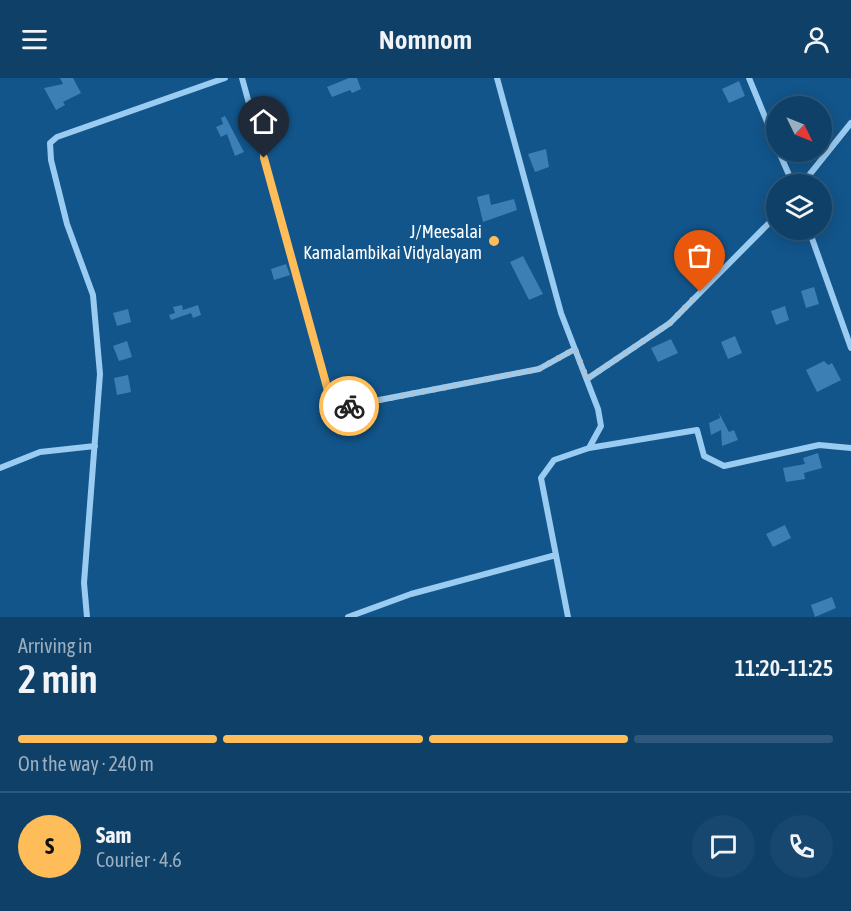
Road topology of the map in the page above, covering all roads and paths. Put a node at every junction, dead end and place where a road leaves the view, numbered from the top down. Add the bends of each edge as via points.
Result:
1 (225, 78) edge
2 (242, 78) edge
3 (497, 78) edge
4 (749, 78) edge
5 (766, 119) edge
6 (851, 123) edge
7 (810, 174) edge
8 (766, 226) edge
9 (813, 240) edge
10 (851, 348) edge
11 (575, 349) junction
12 (587, 379) junction
13 (95, 446) junction
14 (589, 448) junction
15 (851, 448) edge
16 (0, 468) edge
17 (556, 555) junction
18 (87, 617) edge
19 (348, 617) edge
20 (568, 617) edge

1 - 13 street via 57,137 50,143 67,224 93,296 100,374
2 - 11 street via 333,409 539,369
3 - 11 street via 561,313
4 - 5 street
6 - 7 street
8 - 12 street via 670,323
9 - 10 street
11 - 12 street
12 - 14 street via 601,426
13 - 16 street via 40,452
13 - 18 street via 84,583
14 - 15 street via 697,430 704,456 724,466 819,445
14 - 17 street via 554,460 542,478
17 - 19 street via 411,594
17 - 20 street

